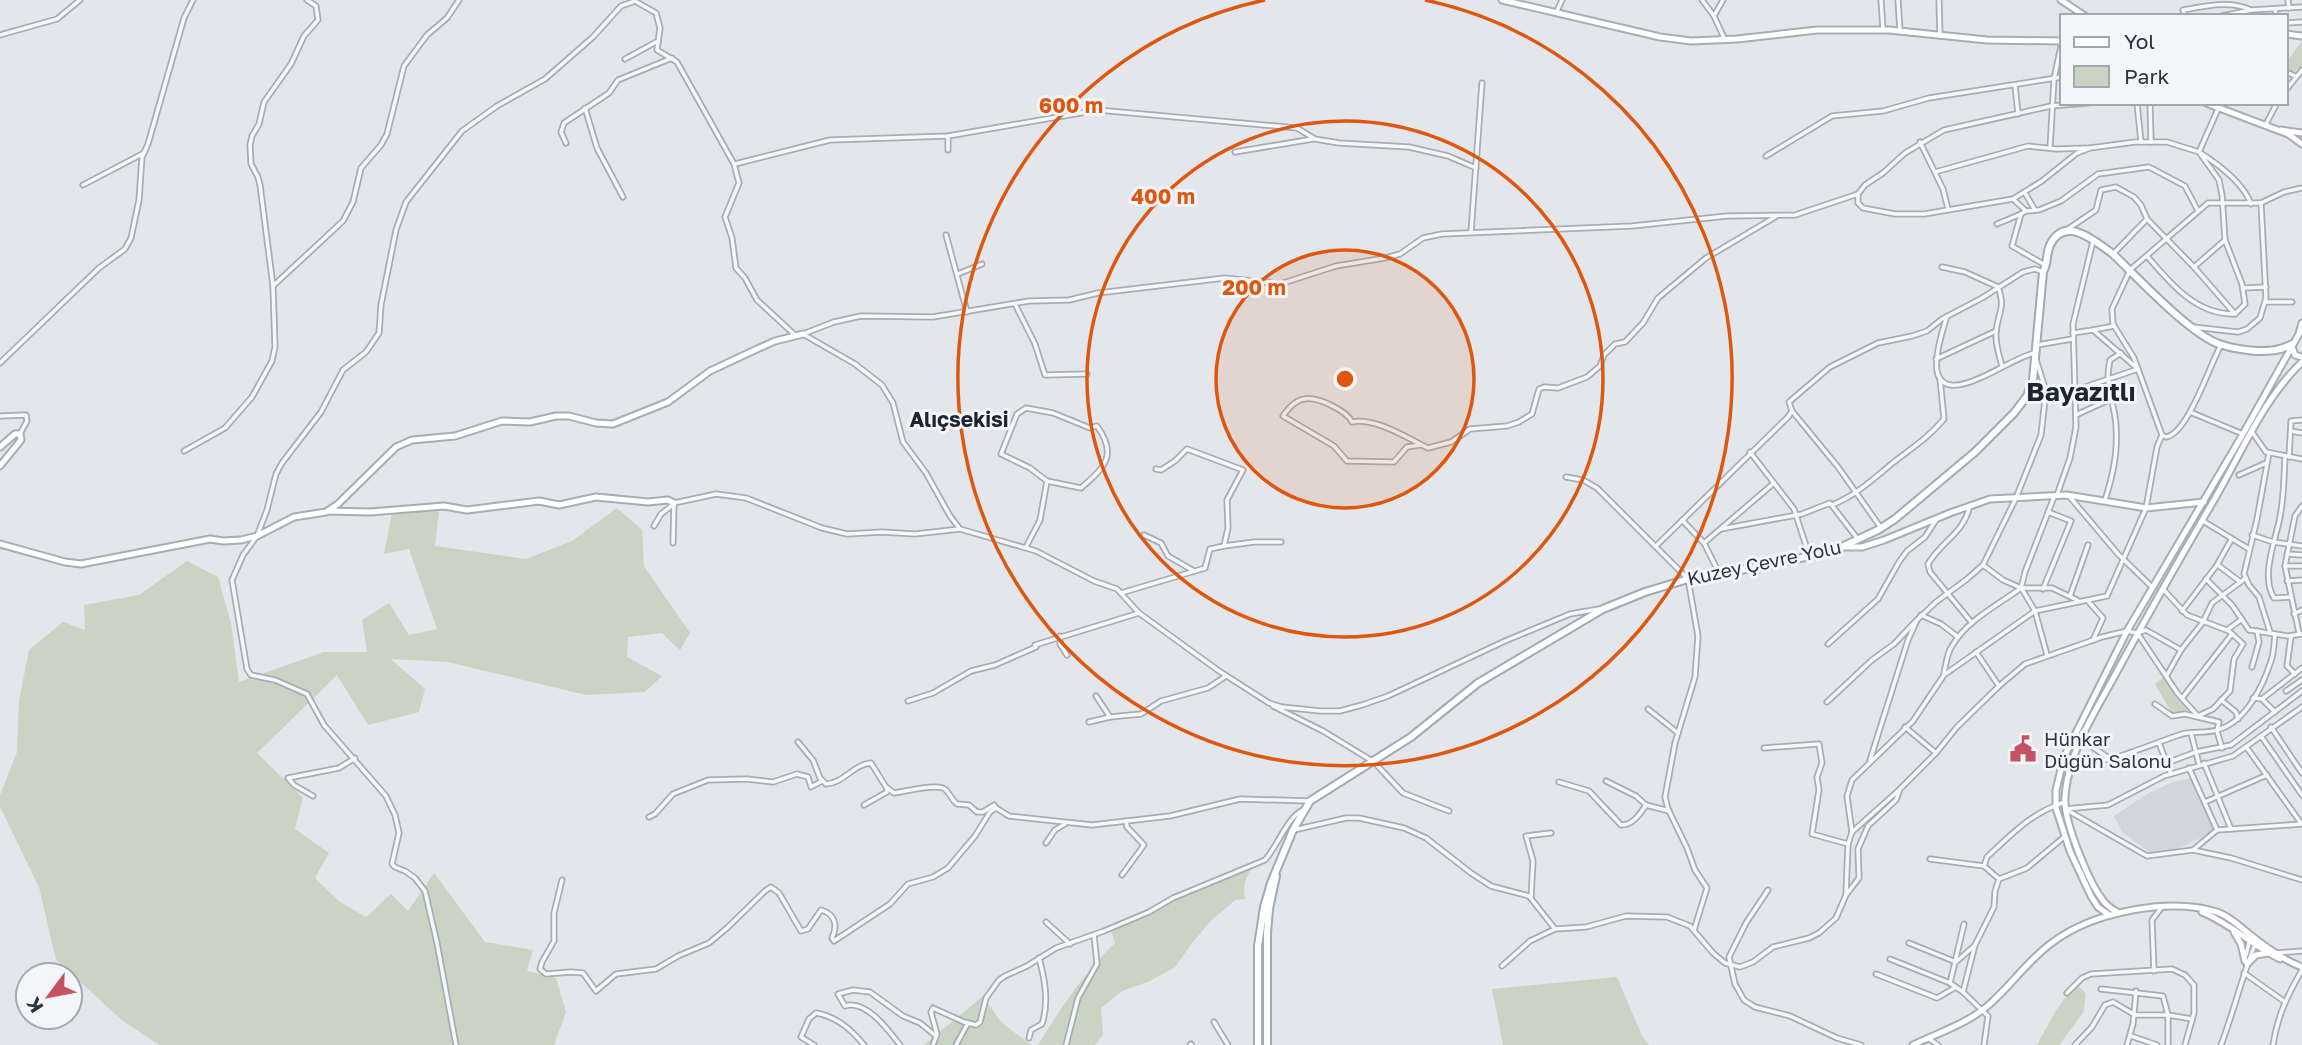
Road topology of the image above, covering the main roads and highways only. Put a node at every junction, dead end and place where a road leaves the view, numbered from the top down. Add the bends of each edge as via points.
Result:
1 (2292, 344) road end
2 (1277, 871) junction
3 (1258, 1045) edge
4 (1267, 1045) edge

1 - 2 main road, Kuzey Çevre Yolu via 2270,351 2221,345 2192,326 2113,254 2080,232 2062,233 2049,246 2033,380 2027,396 1948,476 1881,528 1842,547 1688,579 1603,609 1478,683 1433,721 1310,801
2 - 3 main road, Kuzey Çevre Yolu via 1259,936
2 - 4 main road, Kuzey Çevre Yolu via 1267,933

